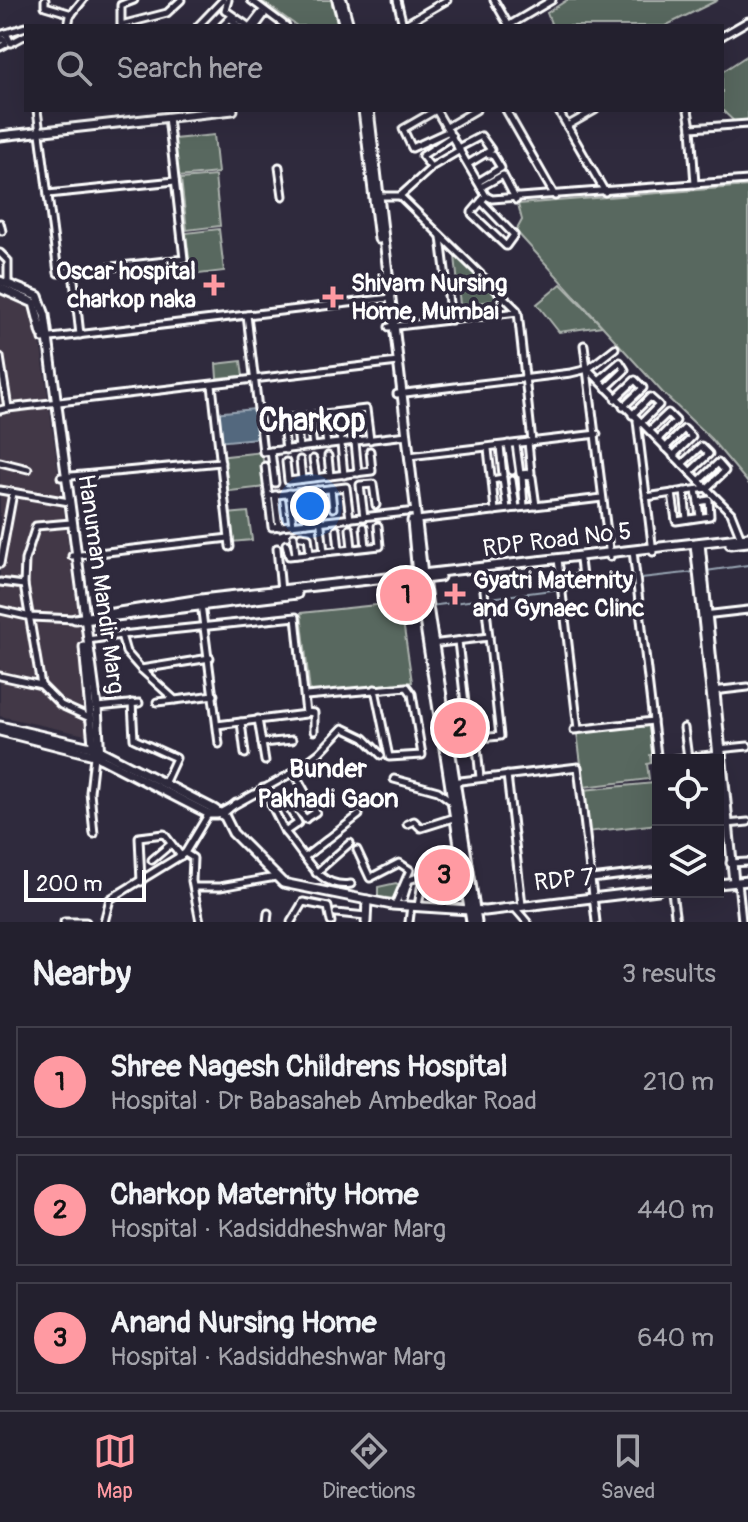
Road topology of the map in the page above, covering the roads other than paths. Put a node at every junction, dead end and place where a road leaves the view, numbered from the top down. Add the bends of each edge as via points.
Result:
1 (45, 0) edge
2 (83, 0) edge
3 (134, 0) edge
4 (181, 0) edge
5 (228, 0) edge
6 (251, 0) edge
7 (339, 0) edge
8 (397, 0) edge
9 (447, 0) edge
10 (494, 0) edge
11 (552, 0) edge
12 (72, 14) junction
13 (262, 14) dead end
14 (748, 21) edge
15 (69, 24) edge
16 (121, 24) edge
17 (125, 24) edge
18 (200, 24) edge
19 (249, 24) edge
20 (254, 24) edge
21 (283, 24) edge
22 (345, 24) edge
23 (403, 24) edge
24 (405, 24) edge
25 (508, 24) edge
26 (512, 24) edge
27 (24, 28) edge
28 (724, 35) edge
29 (2, 36) edge
30 (24, 36) edge
31 (0, 47) edge
32 (37, 112) edge
33 (366, 112) edge
34 (366, 112) edge
35 (433, 112) edge
36 (437, 112) edge
37 (473, 112) edge
38 (507, 112) edge
39 (559, 112) edge
40 (592, 112) edge
41 (688, 112) edge
42 (184, 113) edge
43 (168, 117) junction
44 (748, 124) edge
45 (476, 126) dead end
46 (567, 126) junction
47 (691, 128) junction
48 (449, 131) junction
49 (40, 132) junction
50 (0, 136) edge
51 (458, 148) junction
52 (468, 165) junction
53 (279, 167) dead end
54 (430, 169) dead end
55 (748, 180) edge
56 (175, 181) junction
57 (695, 184) junction
58 (480, 185) junction
59 (605, 192) junction
60 (48, 194) junction
61 (283, 196) dead end
62 (379, 196) junction
63 (400, 196) junction
64 (555, 196) junction
65 (484, 198) junction
66 (516, 200) junction
67 (0, 223) edge
68 (2, 231) dead end
69 (441, 236) junction
70 (0, 253) edge
71 (73, 271) junction
72 (3, 286) edge
73 (388, 298) junction
74 (517, 310) dead end
75 (247, 315) junction
76 (451, 320) junction
77 (392, 327) junction
78 (80, 335) junction
79 (45, 339) junction
80 (584, 345) dead end
81 (615, 348) dead end
82 (0, 357) edge
83 (396, 363) junction
84 (588, 369) junction
85 (608, 371) junction
86 (525, 378) junction
87 (255, 379) junction
88 (599, 380) junction
89 (615, 380) junction
90 (209, 385) junction
91 (606, 388) junction
92 (400, 394) junction
93 (615, 399) junction
94 (55, 402) junction
95 (623, 407) junction
96 (8, 408) junction
97 (0, 410) edge
98 (352, 411) junction
99 (338, 413) junction
100 (323, 414) junction
101 (309, 416) junction
102 (296, 418) junction
103 (636, 419) junction
104 (650, 430) dead end
105 (597, 434) junction
106 (404, 436) junction
107 (658, 439) dead end
108 (370, 440) junction
109 (355, 442) junction
110 (530, 442) junction
111 (340, 443) junction
112 (508, 444) junction
113 (516, 444) junction
114 (327, 445) junction
115 (313, 446) junction
116 (500, 446) junction
117 (299, 448) junction
118 (665, 448) junction
119 (488, 449) dead end
120 (286, 450) junction
121 (271, 451) junction
122 (370, 451) dead end
123 (328, 456) dead end
124 (409, 456) junction
125 (673, 456) junction
126 (530, 458) junction
127 (313, 459) dead end
128 (300, 460) dead end
129 (518, 460) junction
130 (0, 462) edge
131 (221, 462) junction
132 (286, 462) dead end
133 (502, 462) junction
134 (489, 464) junction
135 (682, 464) junction
136 (265, 466) dead end
137 (28, 469) dead end
138 (512, 471) dead end
139 (690, 472) junction
140 (358, 473) junction
141 (344, 475) junction
142 (503, 475) dead end
143 (330, 476) junction
144 (491, 476) dead end
145 (63, 477) junction
146 (316, 478) junction
147 (302, 479) junction
148 (512, 480) dead end
149 (699, 481) junction
150 (275, 483) dead end
151 (707, 488) junction
152 (331, 489) junction
153 (0, 490) edge
154 (317, 490) junction
155 (534, 490) junction
156 (696, 490) junction
157 (522, 491) junction
158 (684, 491) junction
159 (303, 492) junction
160 (505, 492) junction
161 (13, 493) junction
162 (289, 493) junction
163 (672, 493) junction
164 (493, 494) junction
165 (272, 495) junction
166 (646, 497) junction
167 (602, 498) junction
168 (698, 502) junction
169 (67, 503) junction
170 (376, 505) dead end
171 (536, 506) junction
172 (524, 507) junction
173 (333, 508) dead end
174 (516, 508) junction
175 (507, 509) junction
176 (495, 511) junction
177 (414, 516) junction
178 (364, 517) junction
179 (700, 517) junction
180 (350, 519) junction
181 (687, 519) junction
182 (321, 522) junction
183 (69, 523) junction
184 (307, 523) junction
185 (293, 525) junction
186 (378, 526) dead end
187 (364, 527) dead end
188 (350, 529) dead end
189 (337, 530) dead end
190 (229, 538) junction
191 (745, 540) edge
192 (286, 544) dead end
193 (698, 545) junction
194 (230, 547) dead end
195 (366, 547) junction
196 (277, 548) dead end
197 (353, 548) junction
198 (339, 550) junction
199 (653, 550) junction
200 (324, 552) junction
201 (633, 552) junction
202 (310, 553) junction
203 (296, 555) junction
204 (609, 555) junction
205 (74, 556) junction
206 (580, 560) junction
207 (558, 561) junction
208 (0, 564) edge
209 (482, 572) junction
210 (420, 577) junction
211 (566, 581) dead end
212 (0, 582) edge
213 (24, 585) junction
214 (282, 594) junction
215 (201, 602) junction
216 (0, 610) edge
217 (748, 610) edge
218 (706, 615) junction
219 (31, 617) junction
220 (81, 618) junction
221 (207, 625) junction
222 (121, 635) junction
223 (489, 637) junction
224 (88, 640) junction
225 (458, 641) junction
226 (431, 644) junction
227 (210, 658) junction
228 (141, 669) junction
229 (0, 676) edge
230 (41, 685) junction
231 (748, 687) edge
232 (375, 689) junction
233 (714, 691) junction
234 (214, 695) junction
235 (306, 696) junction
236 (175, 700) junction
237 (157, 702) dead end
238 (97, 707) junction
239 (307, 712) junction
240 (92, 719) junction
241 (258, 719) junction
242 (653, 721) junction
243 (241, 722) junction
244 (217, 725) junction
245 (0, 728) edge
246 (684, 728) dead end
247 (314, 731) dead end
248 (96, 732) junction
249 (472, 739) junction
250 (292, 740) dead end
251 (446, 742) junction
252 (262, 743) junction
253 (219, 744) dead end
254 (748, 746) edge
255 (720, 751) junction
256 (97, 753) junction
257 (245, 754) dead end
258 (657, 754) edge
259 (687, 754) edge
260 (706, 754) edge
261 (381, 755) dead end
262 (265, 761) dead end
263 (294, 772) junction
264 (507, 775) junction
265 (480, 778) junction
266 (394, 779) dead end
267 (453, 782) junction
268 (164, 784) junction
269 (263, 788) junction
270 (452, 802) junction
271 (215, 813) junction
272 (359, 815) dead end
273 (458, 817) junction
274 (306, 819) junction
275 (748, 822) edge
276 (298, 823) junction
277 (407, 824) dead end
278 (728, 824) junction
279 (285, 832) junction
280 (94, 834) dead end
281 (350, 843) dead end
282 (171, 844) junction
283 (357, 850) dead end
284 (183, 854) junction
285 (305, 857) junction
286 (152, 860) dead end
287 (748, 862) edge
288 (732, 863) junction
289 (652, 872) edge
290 (316, 873) junction
291 (276, 877) junction
292 (409, 877) junction
293 (591, 879) junction
294 (735, 879) junction
295 (748, 881) edge
296 (141, 882) junction
297 (724, 882) edge
298 (351, 884) dead end
299 (194, 887) junction
300 (315, 890) junction
301 (652, 891) edge
302 (593, 897) junction
303 (673, 898) edge
304 (403, 899) dead end
305 (367, 900) junction
306 (313, 904) junction
307 (395, 905) junction
308 (517, 905) junction
309 (414, 906) junction
310 (472, 911) junction
311 (268, 913) dead end
312 (336, 913) dead end
313 (366, 919) edge
314 (742, 921) edge
315 (64, 922) edge
316 (86, 922) edge
317 (104, 922) edge
318 (200, 922) edge
319 (267, 922) edge
320 (292, 922) edge
321 (331, 922) edge
322 (409, 922) edge
323 (474, 922) edge
324 (527, 922) edge
325 (596, 922) edge
326 (676, 922) edge

1 - 12 street via 45,6
2 - 12 street
3 - 16 street via 121,5
4 - 17 street via 167,13
5 - 18 street
5 - 19 street via 225,10
6 - 21 street
7 - 22 street
8 - 23 street
9 - 24 street
10 - 25 street
11 - 26 street
12 - 15 street
13 - 20 street
14 - 28 street
27 - 29 street
29 - 30 street via 11,43
29 - 31 street via 6,44
32 - 49 street
33 - 62 street
34 - 73 street
35 - 48 street via 403,129 412,148
36 - 48 street
37 - 48 street
38 - 64 street
39 - 46 street
40 - 46 street
41 - 47 street
42 - 43 street
43 - 49 street
43 - 56 street
44 - 47 street
45 - 51 street via 479,134
46 - 59 street
47 - 57 street
48 - 51 street
48 - 51 street via 422,156 431,167
49 - 50 street
49 - 60 street
51 - 52 street
51 - 52 street via 481,136 491,150
52 - 58 street
52 - 58 street via 492,154 501,168
53 - 61 street
54 - 63 street
55 - 57 street
56 - 60 street
56 - 71 street via 184,259
57 - 59 street
58 - 65 street
58 - 66 street via 503,175
59 - 64 street
60 - 71 street via 58,273
62 - 63 street
62 - 73 street
63 - 69 street
64 - 66 street
65 - 65 street via 473,216 506,246 514,235
65 - 66 street
67 - 68 street
69 - 74 street
69 - 76 street
70 - 72 street via 8,261
71 - 78 street
72 - 79 street, Hanuman Mandir Marg via 41,301
73 - 75 street
73 - 77 street
75 - 78 street
75 - 87 street
76 - 77 street
76 - 86 street via 518,312
77 - 83 street
78 - 79 street
79 - 94 street, Hanuman Mandir Marg
80 - 84 street
81 - 84 street
82 - 96 street
83 - 87 street
83 - 92 street
84 - 86 street
84 - 88 street
84 - 105 street
85 - 88 street
85 - 89 street
85 - 89 street via 620,362 625,370
86 - 92 street
86 - 110 street
87 - 90 street
87 - 121 street via 263,452
88 - 91 street
89 - 91 street
90 - 94 street
90 - 131 street
91 - 93 street
92 - 106 street
93 - 95 street
93 - 95 street via 635,380 643,388
94 - 96 street
94 - 145 street, Hanuman Mandir Marg
95 - 103 street
96 - 97 street
98 - 99 street
98 - 108 street via 366,409
98 - 109 street
99 - 100 street
99 - 111 street
100 - 101 street
100 - 114 street
101 - 102 street
101 - 115 street
102 - 117 street
102 - 120 street via 282,419
103 - 103 street via 650,397 659,405
103 - 118 street
103 - 166 street
104 - 107 street via 668,413 676,421
105 - 110 street
105 - 167 street
106 - 108 street
106 - 124 street
106 - 177 street
108 - 109 street
109 - 111 street
109 - 140 street
110 - 113 street
110 - 126 street
111 - 114 street
111 - 141 street
112 - 113 street
112 - 116 street
112 - 138 street
113 - 129 street
114 - 115 street
115 - 117 street
116 - 124 street
116 - 133 street
117 - 120 street
118 - 125 street
118 - 125 street via 684,429 692,437
119 - 134 street
120 - 121 street
121 - 150 street
122 - 140 street via 372,471
123 - 143 street
124 - 177 street
125 - 135 street
126 - 129 street
126 - 129 street via 531,473 520,474
127 - 146 street
128 - 147 street
130 - 137 street
131 - 145 street
131 - 190 street
132 - 147 street via 288,481
133 - 134 street
133 - 142 street
134 - 144 street
135 - 139 street
135 - 139 street via 701,446 709,454
136 - 165 street
139 - 149 street
140 - 141 street
141 - 143 street
143 - 146 street
145 - 169 street, Hanuman Mandir Marg
146 - 147 street
148 - 174 street
149 - 151 street
149 - 151 street via 718,463 725,471
151 - 156 street
151 - 191 street via 736,518
152 - 154 street
152 - 173 street
152 - 180 street via 346,487
153 - 161 street
154 - 159 street
154 - 182 street
155 - 157 street
155 - 157 street via 531,475 522,476
155 - 171 street
156 - 158 street
156 - 168 street
157 - 172 street
158 - 163 street
158 - 181 street
159 - 162 street
159 - 184 street
160 - 164 street
160 - 164 street via 503,478 494,479
160 - 175 street
161 - 169 street
161 - 208 street
162 - 165 street
162 - 185 street
163 - 166 street
163 - 181 street via 676,521
164 - 176 street
165 - 185 street via 279,527
166 - 199 street
167 - 171 street
167 - 204 street
168 - 179 street
168 - 179 street via 709,500 710,516
169 - 183 street, Hanuman Mandir Marg
170 - 178 street via 373,484 360,485
171 - 172 street
172 - 174 street
174 - 175 street
175 - 176 street
176 - 177 street
177 - 178 street
177 - 210 street
178 - 180 street
179 - 181 street
180 - 182 street
182 - 184 street
182 - 200 street
183 - 205 street, Hanuman Mandir Marg
183 - 213 street via 33,529
184 - 185 street
186 - 195 street via 380,546
187 - 195 street
188 - 197 street
189 - 198 street
190 - 194 street
190 - 205 street
191 - 193 street, RDP Road No 5
192 - 203 street via 288,556
193 - 199 street, RDP Road No 5
193 - 218 street
195 - 197 street
196 - 214 street
197 - 198 street
198 - 200 street
199 - 201 street, RDP Road No 5
200 - 202 street
201 - 204 street, RDP Road No 5
201 - 242 street
202 - 203 street
202 - 203 street via 308,537 298,536
204 - 206 street, RDP Road No 5
204 - 207 street, RDP Road No 5
205 - 220 street, Hanuman Mandir Marg
206 - 207 street, RDP Road No 5
206 - 211 street via 582,577
207 - 209 street, RDP Road No 5
207 - 210 street, RDP Road No 5
207 - 242 street via 576,730
209 - 210 street, RDP Road No 5
209 - 223 street
210 - 214 street
210 - 226 street
212 - 213 street
213 - 219 street
214 - 215 street
215 - 220 street
215 - 221 street
216 - 219 street
217 - 218 street
218 - 233 street
219 - 220 street
219 - 230 street
220 - 224 street, Hanuman Mandir Marg
220 - 240 street, Hanuman Mandir Marg
221 - 222 street
221 - 227 street
221 - 235 street via 296,617
222 - 224 street
222 - 228 street via 126,652
223 - 225 street
223 - 249 street via 500,736
224 - 238 street, Hanuman Mandir Marg
225 - 226 street
225 - 249 street
226 - 251 street
227 - 228 street
227 - 234 street
228 - 236 street
229 - 230 street
230 - 240 street via 61,705
231 - 233 street
232 - 232 street via 409,688 422,755 389,757
232 - 235 street
233 - 255 street
234 - 236 street
234 - 244 street
235 - 239 street
236 - 237 street
238 - 248 street, Hanuman Mandir Marg
238 - 268 street via 136,703 134,739 176,758
239 - 241 street
239 - 247 street via 314,713
240 - 248 street, Hanuman Mandir Marg
241 - 243 street
241 - 252 street
242 - 258 street
243 - 244 street
243 - 257 street
244 - 253 street
245 - 256 street
246 - 259 street
248 - 256 street, Hanuman Mandir Marg
249 - 251 street
249 - 265 street
250 - 252 street
251 - 267 street
252 - 262 street
254 - 255 street
255 - 260 street
255 - 278 street
256 - 268 street
256 - 271 street
256 - 280 street via 90,792
261 - 263 street via 364,738 343,728
263 - 269 street
263 - 274 street via 316,812
264 - 265 street
264 - 293 street via 578,767
264 - 308 street
265 - 267 street
266 - 270 street via 438,791
267 - 270 street
267 - 273 street
268 - 271 street
269 - 271 street
269 - 279 street
270 - 273 street
271 - 284 street
271 - 291 street
272 - 285 street
273 - 277 street via 421,828 414,821
273 - 310 street
274 - 276 street
274 - 276 street via 289,801
275 - 278 street
276 - 279 street
278 - 288 street
279 - 285 street
281 - 290 street
282 - 284 street
282 - 286 street
282 - 296 street via 164,834 139,837
283 - 292 street via 370,878 399,863 410,870
284 - 296 street
284 - 299 street via 193,858
285 - 290 street
287 - 288 street
288 - 294 street
289 - 293 street
290 - 298 street via 342,886
291 - 299 street
291 - 300 street, RDP 7
292 - 304 street
292 - 307 street
292 - 309 street via 422,881
293 - 302 street
294 - 295 street
294 - 297 street
294 - 314 street
296 - 317 street via 110,899
299 - 318 street
300 - 305 street, RDP 7
300 - 306 street
301 - 302 street, RDP 7
302 - 308 street, RDP 7
302 - 325 street
303 - 326 street
305 - 307 street, RDP 7
305 - 313 street
306 - 320 street via 300,903
306 - 321 street via 328,907
307 - 309 street, RDP 7
308 - 310 street, RDP 7
308 - 324 street
309 - 310 street, RDP 7
309 - 322 street
310 - 323 street
311 - 319 street
312 - 313 street
315 - 316 street

